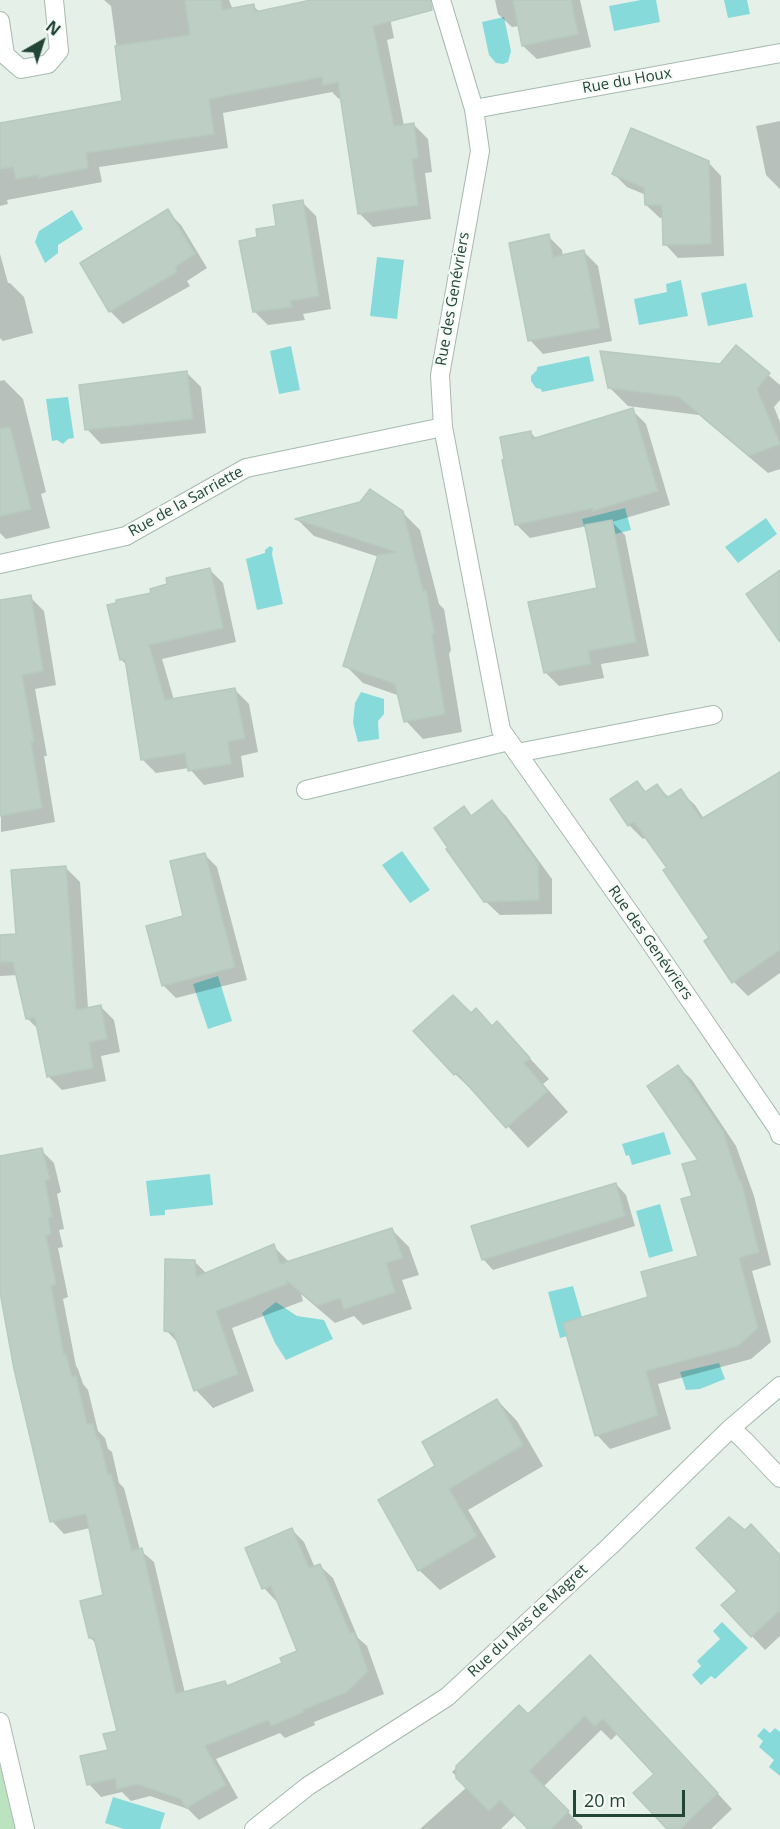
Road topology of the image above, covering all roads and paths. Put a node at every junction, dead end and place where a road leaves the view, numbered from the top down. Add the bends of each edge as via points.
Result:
1 (54, 0) edge
2 (441, 0) edge
3 (0, 21) edge
4 (780, 53) edge
5 (474, 109) junction
6 (443, 427) junction
7 (0, 564) edge
8 (713, 715) dead end
9 (513, 747) junction
10 (306, 790) dead end
11 (780, 1135) edge
12 (780, 1386) edge
13 (731, 1428) junction
14 (780, 1478) edge
15 (0, 1722) edge
16 (25, 1829) edge
17 (254, 1829) edge

1 - 3 street via 59,51 48,64 21,69 5,55
2 - 5 street, Rue des Genévriers
4 - 5 street, Rue du Houx
5 - 6 street, Rue des Genévriers via 480,151 440,375
6 - 7 street, Rue de la Sarriette via 246,468 126,536
6 - 9 street, Rue des Genévriers via 501,730
8 - 9 street
9 - 10 street
9 - 11 street, Rue des Genévriers
12 - 13 street, Rue du Mas de Magret
13 - 14 street
13 - 17 street, Rue du Mas de Magret via 447,1697 308,1786
15 - 16 street

